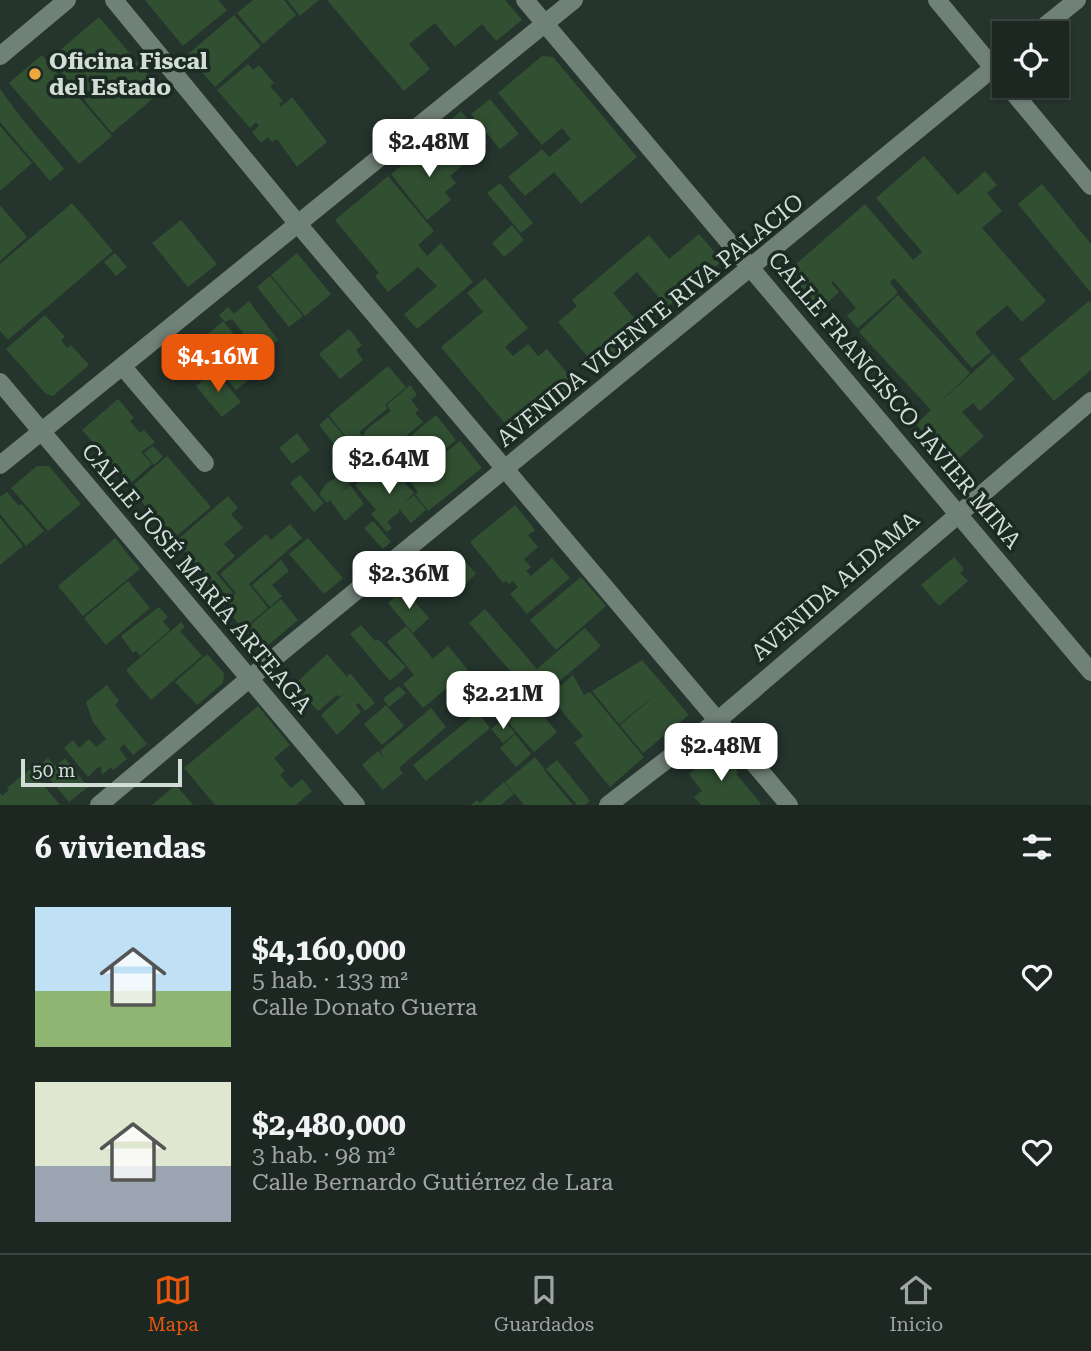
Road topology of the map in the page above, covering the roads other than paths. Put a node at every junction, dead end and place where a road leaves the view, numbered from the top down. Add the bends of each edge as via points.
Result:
1 (67, 0) edge
2 (114, 0) edge
3 (526, 0) edge
4 (574, 0) edge
5 (937, 0) edge
6 (1077, 0) edge
7 (1051, 21) edge
8 (545, 24) junction
9 (0, 56) edge
10 (992, 60) edge
11 (992, 77) edge
12 (1018, 98) edge
13 (1091, 186) edge
14 (298, 224) junction
15 (752, 268) junction
16 (123, 367) junction
17 (0, 382) edge
18 (1091, 401) edge
19 (41, 431) junction
20 (205, 463) dead end
21 (0, 465) edge
22 (507, 470) junction
23 (958, 513) junction
24 (1091, 672) edge
25 (250, 677) junction
26 (717, 721) junction
27 (99, 805) edge
28 (356, 805) edge
29 (608, 805) edge
30 (789, 805) edge

1 - 9 street
2 - 14 street
3 - 8 street, CALLE FRANCISCO JAVIER MINA
4 - 8 street
5 - 10 street
6 - 7 street
8 - 14 street
8 - 15 street, CALLE FRANCISCO JAVIER MINA
11 - 15 street, AVENIDA VICENTE RIVA PALACIO
12 - 13 street
14 - 16 street
14 - 22 street
15 - 22 street, AVENIDA VICENTE RIVA PALACIO
15 - 23 street, CALLE FRANCISCO JAVIER MINA
16 - 19 street
16 - 20 street
17 - 19 street, CALLE JOSÉ MARÍA ARTEAGA
18 - 23 street, AVENIDA ALDAMA
19 - 21 street
19 - 25 street, CALLE JOSÉ MARÍA ARTEAGA
22 - 25 street, AVENIDA VICENTE RIVA PALACIO
22 - 26 street
23 - 24 street, CALLE FRANCISCO JAVIER MINA
23 - 26 street, AVENIDA ALDAMA
25 - 27 street, AVENIDA VICENTE RIVA PALACIO
25 - 28 street, CALLE JOSÉ MARÍA ARTEAGA
26 - 29 street, AVENIDA ALDAMA
26 - 30 street

